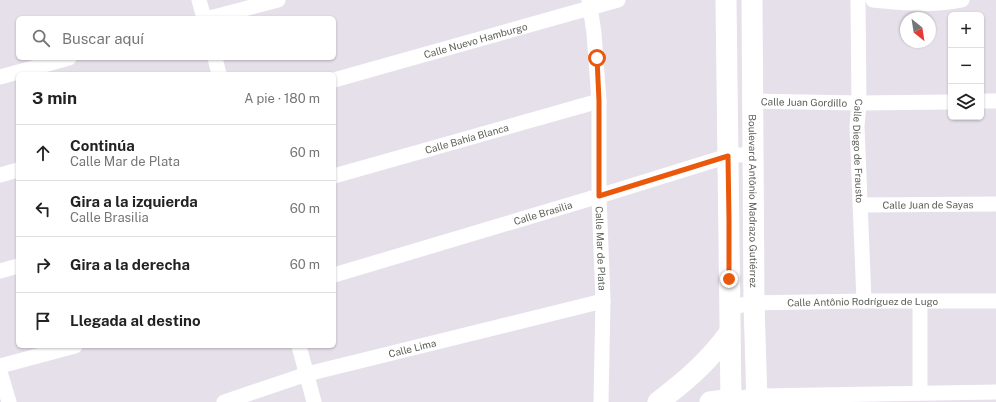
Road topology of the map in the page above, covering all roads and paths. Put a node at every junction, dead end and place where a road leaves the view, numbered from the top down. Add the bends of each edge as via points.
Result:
1 (199, 0) edge
2 (278, 0) edge
3 (618, 0) edge
4 (726, 0) edge
5 (752, 0) edge
6 (858, 0) edge
7 (873, 0) edge
8 (962, 0) edge
9 (590, 4) edge
10 (203, 16) edge
11 (218, 16) edge
12 (62, 60) edge
13 (216, 60) edge
14 (18, 72) edge
15 (218, 72) edge
16 (16, 73) edge
17 (0, 77) edge
18 (336, 79) edge
19 (599, 101) junction
20 (753, 101) junction
21 (984, 101) edge
22 (996, 101) edge
23 (948, 102) edge
24 (859, 103) junction
25 (752, 154) junction
26 (728, 156) junction
27 (16, 171) edge
28 (0, 175) edge
29 (336, 175) edge
30 (599, 196) junction
31 (996, 204) edge
32 (861, 205) junction
33 (16, 267) edge
34 (0, 271) edge
35 (336, 274) edge
36 (603, 301) junction
37 (864, 301) junction
38 (996, 301) edge
39 (920, 302) junction
40 (754, 303) junction
41 (730, 307) junction
42 (730, 332) junction
43 (68, 348) edge
44 (299, 348) edge
45 (0, 366) edge
46 (0, 372) edge
47 (307, 374) junction
48 (920, 392) junction
49 (996, 392) edge
50 (757, 399) edge
51 (731, 400) edge
52 (9, 402) edge
53 (224, 402) edge
54 (314, 402) edge
55 (601, 402) edge
56 (658, 402) edge
57 (710, 402) edge

1 - 10 street
2 - 11 street
3 - 9 street, Calle Nuevo Hamburgo
4 - 26 street
5 - 20 street, Boulevard Antônio Madrazo Gutiérrez
6 - 24 street, Calle Diego de Frausto
7 - 8 street via 913,4
9 - 18 street, Calle Nuevo Hamburgo
9 - 19 street, Calle Mar de Plata
12 - 14 street
13 - 15 street
16 - 17 street
19 - 29 street, Calle Bahía Blanca
19 - 30 street, Calle Mar de Plata
20 - 24 street, Calle Juan Gordillo
20 - 25 street, Boulevard Antônio Madrazo Gutiérrez
21 - 22 street
23 - 24 street, Calle Juan Gordillo
24 - 32 street, Calle Diego de Frausto via 857,126
25 - 26 street, Calle Brasilia
25 - 40 street, Boulevard Antônio Madrazo Gutiérrez
26 - 30 street, Calle Brasilia
26 - 41 street
27 - 28 street
30 - 35 street, Calle Brasilia
30 - 36 street, Calle Mar de Plata
31 - 32 street, Calle Juan de Sayas
32 - 37 street, Calle Diego de Frausto
33 - 34 street
36 - 47 street, Calle Lima
36 - 55 street, Calle Mar de Plata
37 - 39 street, Calle Antônio Rodríguez de Lugo
37 - 40 street, Calle Antônio Rodríguez de Lugo
38 - 39 street, Calle Antônio Rodríguez de Lugo
39 - 48 street
40 - 41 street, Calle Antônio Rodríguez de Lugo
40 - 50 street, Boulevard Antônio Madrazo Gutiérrez
41 - 42 street
42 - 51 street
42 - 56 street via 691,377
43 - 45 street
44 - 47 street
46 - 52 street
47 - 53 street, Calle Lima
47 - 54 street
48 - 49 street
48 - 50 street
50 - 51 street
51 - 57 street

